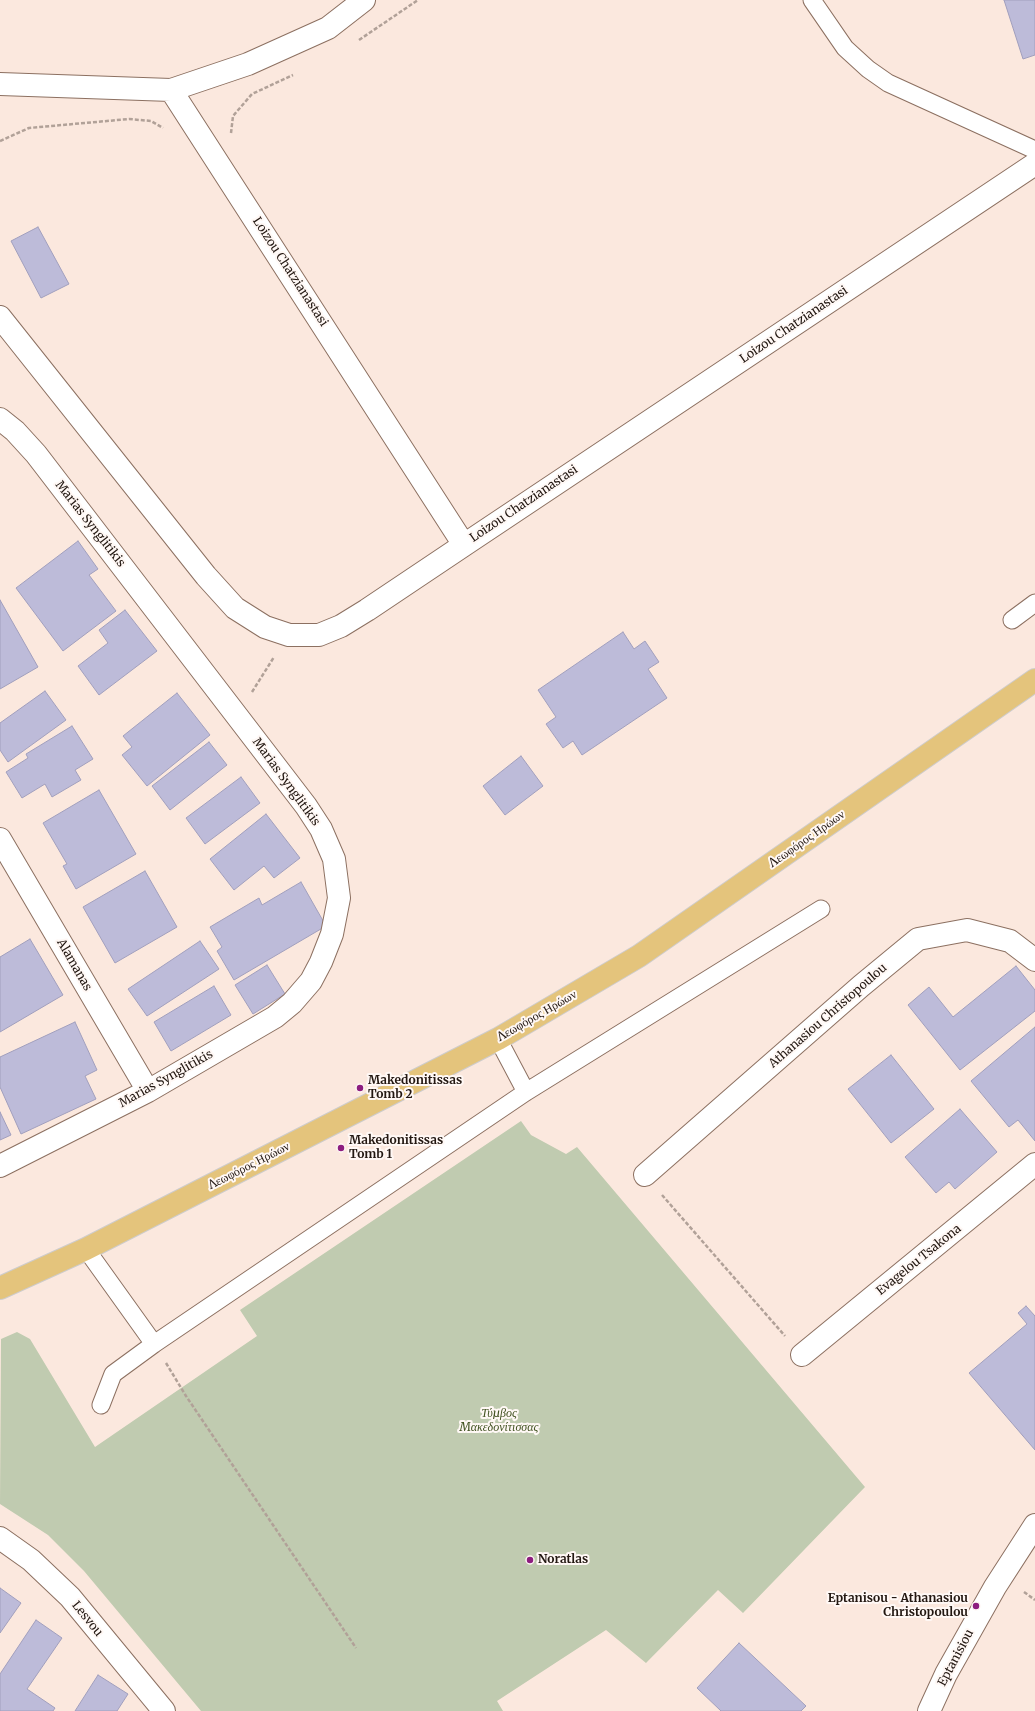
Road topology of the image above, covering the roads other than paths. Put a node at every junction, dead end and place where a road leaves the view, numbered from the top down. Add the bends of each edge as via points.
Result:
1 (364, 0) edge
2 (812, 0) edge
3 (0, 84) edge
4 (171, 90) junction
5 (1035, 150) edge
6 (1035, 164) edge
7 (0, 317) edge
8 (0, 419) edge
9 (464, 545) junction
10 (1035, 603) edge
11 (1012, 620) dead end
12 (1035, 680) edge
13 (0, 839) edge
14 (822, 909) dead end
15 (1035, 960) edge
16 (498, 1039) junction
17 (148, 1091) junction
18 (526, 1092) junction
19 (1035, 1164) edge
20 (0, 1166) edge
21 (645, 1175) road end
22 (86, 1249) junction
23 (0, 1288) edge
24 (154, 1344) junction
25 (802, 1355) road end
26 (101, 1405) dead end
27 (1035, 1525) edge
28 (0, 1538) edge
29 (164, 1711) edge
30 (929, 1711) edge

1 - 4 street via 328,28 248,64
2 - 5 lane via 845,48 888,83
3 - 4 street
4 - 9 street, Loizou Chatzianastasi
6 - 9 street, Loizou Chatzianastasi
7 - 9 street via 206,576 235,608 265,627 289,635 319,635 341,626
8 - 17 street, Marias Synglitikis via 36,454 306,806 321,829 334,858 339,898 332,934 311,981 292,1003 275,1017
10 - 11 lane
12 - 16 main road, Λεωφόρος Ηρώων via 639,956
13 - 17 street, Alamanas
14 - 18 lane
15 - 21 street, Athanasiou Christopoulou via 1010,941 967,930 918,939
16 - 18 lane
16 - 22 main road, Λεωφόρος Ηρώων
17 - 20 street, Marias Synglitikis
18 - 24 lane
19 - 25 street, Evagelou Tsakona
22 - 23 main road, Λεωφόρος Ηρώων
22 - 24 lane
24 - 26 lane via 113,1374
27 - 30 street, Eptanisiou via 995,1587 946,1674
28 - 29 street, Lesvou via 31,1560 70,1597

